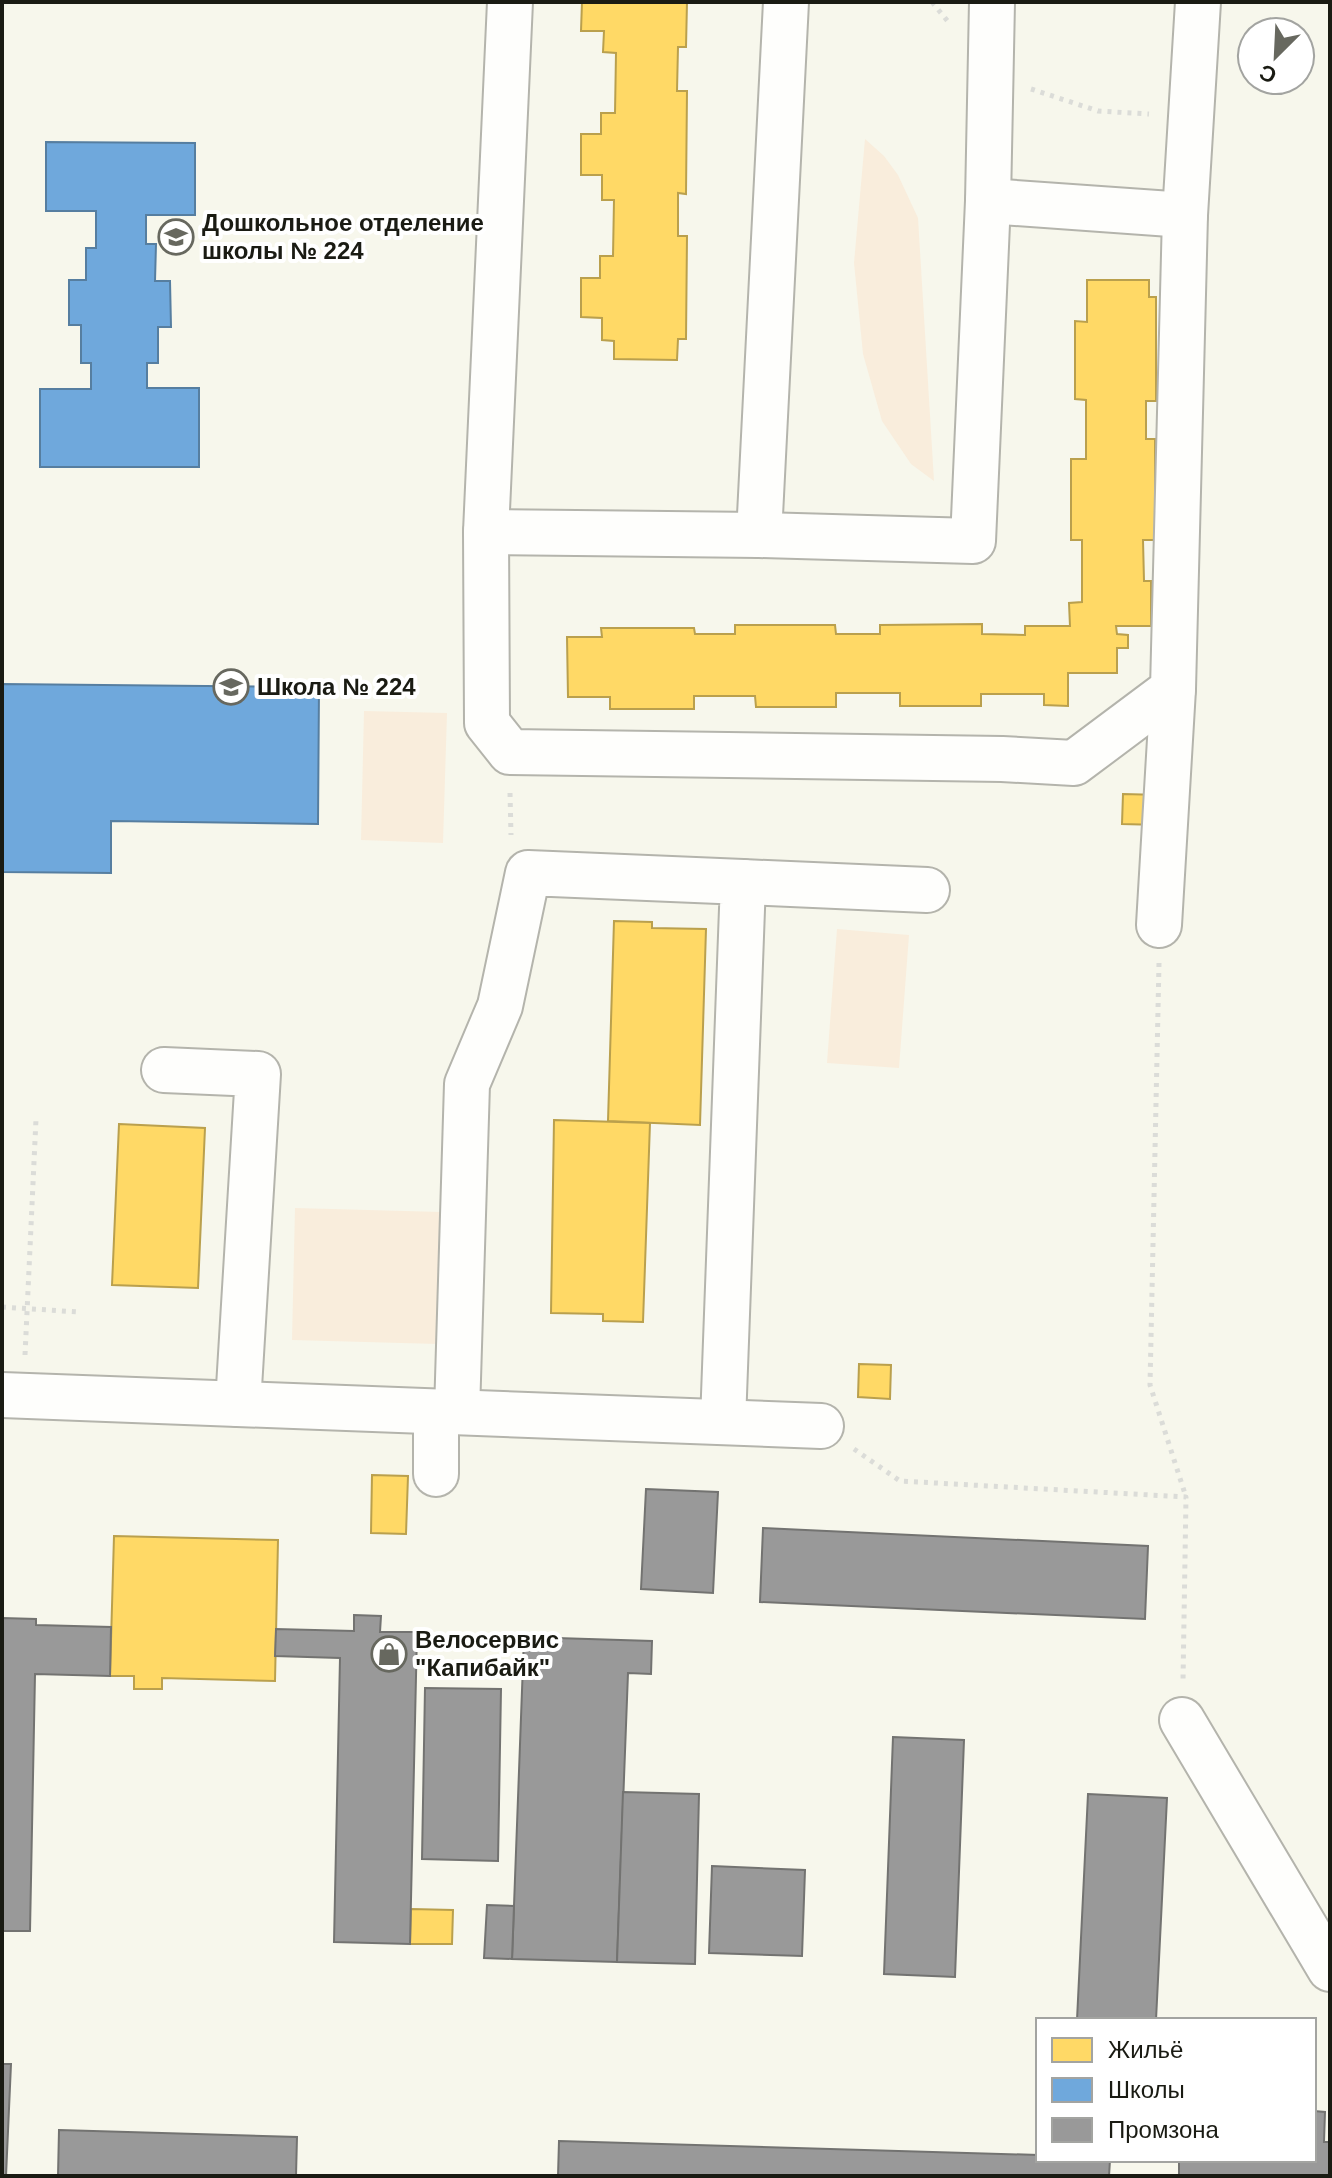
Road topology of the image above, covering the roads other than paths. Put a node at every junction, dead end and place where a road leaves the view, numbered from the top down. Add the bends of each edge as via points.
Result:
1 (510, 2) edge
2 (786, 2) edge
3 (992, 2) edge
4 (1198, 2) edge
5 (988, 201) junction
6 (1185, 215) junction
7 (486, 532) junction
8 (759, 535) junction
9 (1173, 689) junction
10 (743, 882) junction
11 (927, 890) dead end
12 (1159, 925) road end
13 (164, 1070) dead end
14 (12, 1396) edge
15 (238, 1404) junction
16 (446, 1412) junction
17 (723, 1422) junction
18 (821, 1426) road end
19 (436, 1474) dead end
20 (1182, 1720) road end
21 (1330, 1969) edge

1 - 7 lane
2 - 8 lane
3 - 5 lane
4 - 6 lane
5 - 6 lane
5 - 8 lane via 973,541
6 - 9 lane
7 - 8 lane
7 - 9 lane via 487,723 510,752 1074,763
9 - 12 lane
10 - 11 lane
10 - 16 lane via 528,873 500,1006 467,1084
10 - 17 lane
13 - 15 lane via 258,1074
14 - 15 lane
15 - 16 lane
16 - 17 lane
16 - 19 lane
17 - 18 lane
20 - 21 lane

